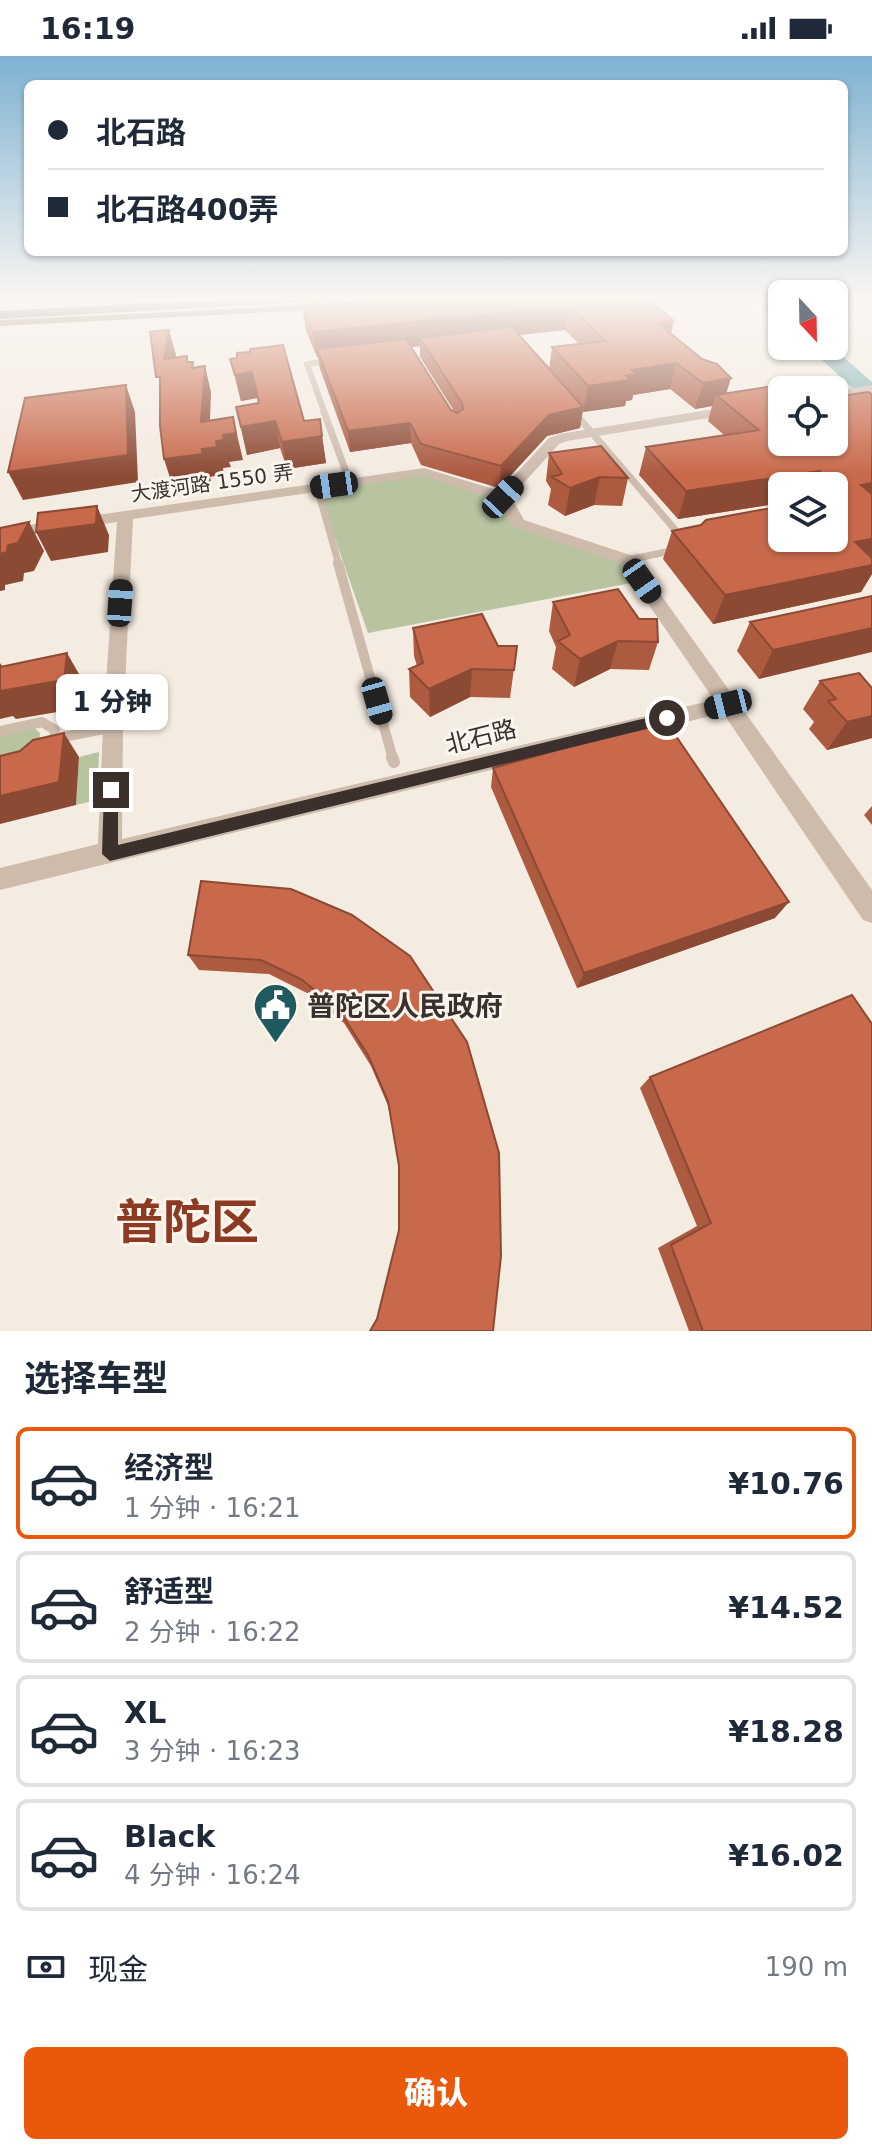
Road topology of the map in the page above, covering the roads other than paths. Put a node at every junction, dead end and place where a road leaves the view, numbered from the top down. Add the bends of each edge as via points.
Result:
1 (336, 360) edge
2 (872, 389) edge
3 (848, 393) edge
4 (561, 397) edge
5 (768, 404) edge
6 (591, 432) junction
7 (350, 483) junction
8 (317, 487) junction
9 (503, 497) junction
10 (125, 516) junction
11 (0, 534) edge
12 (627, 560) junction
13 (728, 704) junction
14 (113, 727) junction
15 (0, 731) edge
16 (54, 739) junction
17 (45, 756) edge
18 (394, 762) dead end
19 (110, 854) junction
20 (0, 879) edge
21 (872, 911) edge

1 - 7 lane via 307,364
2 - 3 street
4 - 6 lane
5 - 6 street
6 - 9 street via 554,441
6 - 12 lane via 690,547
7 - 8 street, 大渡河路 1550 弄
7 - 9 street, 大渡河路 1550 弄 via 424,472
8 - 10 street, 大渡河路 1550 弄
8 - 18 lane
9 - 12 street via 518,523
10 - 11 street, 大渡河路 1550 弄
10 - 14 street
12 - 13 street
13 - 19 street, 北石路
13 - 21 street
14 - 16 lane
14 - 19 street
15 - 16 lane via 42,722 55,730
16 - 17 lane
19 - 20 street, 北石路

